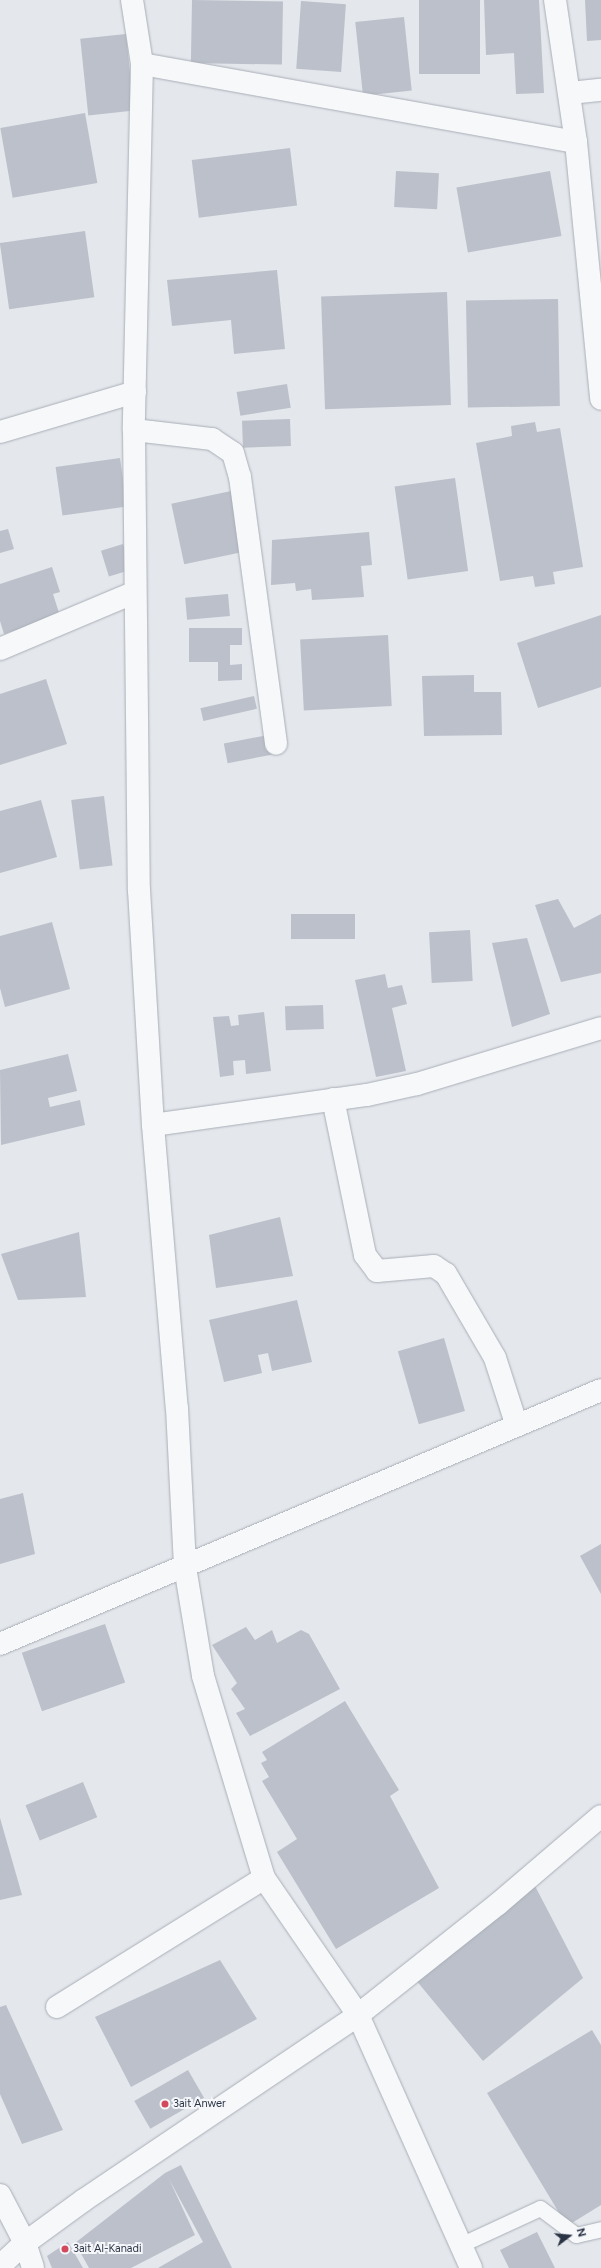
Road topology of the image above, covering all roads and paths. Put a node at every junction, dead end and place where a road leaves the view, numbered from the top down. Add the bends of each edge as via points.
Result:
1 (132, 0) edge
2 (555, 0) edge
3 (142, 64) junction
4 (601, 90) edge
5 (570, 93) junction
6 (576, 142) junction
7 (135, 392) junction
8 (601, 399) edge
9 (134, 430) junction
10 (0, 432) edge
11 (133, 593) junction
12 (0, 649) edge
13 (276, 744) dead end
14 (601, 1028) edge
15 (333, 1099) junction
16 (153, 1125) junction
17 (601, 1390) edge
18 (517, 1426) junction
19 (185, 1567) junction
20 (0, 1644) edge
21 (601, 1816) edge
22 (264, 1878) junction
23 (57, 2007) dead end
24 (358, 2015) junction
25 (0, 2195) edge
26 (601, 2229) edge
27 (25, 2243) junction
28 (460, 2245) junction
29 (0, 2266) edge
30 (33, 2268) edge
31 (471, 2268) edge

1 - 3 street
2 - 5 street
3 - 6 street
3 - 7 street
4 - 5 street
5 - 6 street
6 - 8 street
7 - 9 street
7 - 10 street
9 - 11 street
9 - 13 street via 212,439 233,453 240,478
11 - 12 street
11 - 16 street via 139,890
14 - 15 street via 417,1084
15 - 16 street
15 - 18 street via 366,1255 377,1271 434,1266 446,1274 495,1358
16 - 19 street via 177,1408
17 - 18 street
18 - 19 street
19 - 20 street
19 - 22 street via 203,1676
21 - 24 street via 498,1904
22 - 23 street
22 - 24 street
24 - 27 street
24 - 28 street
25 - 27 street
26 - 28 lane via 576,2235 540,2208
27 - 29 street
27 - 30 street
28 - 31 street

